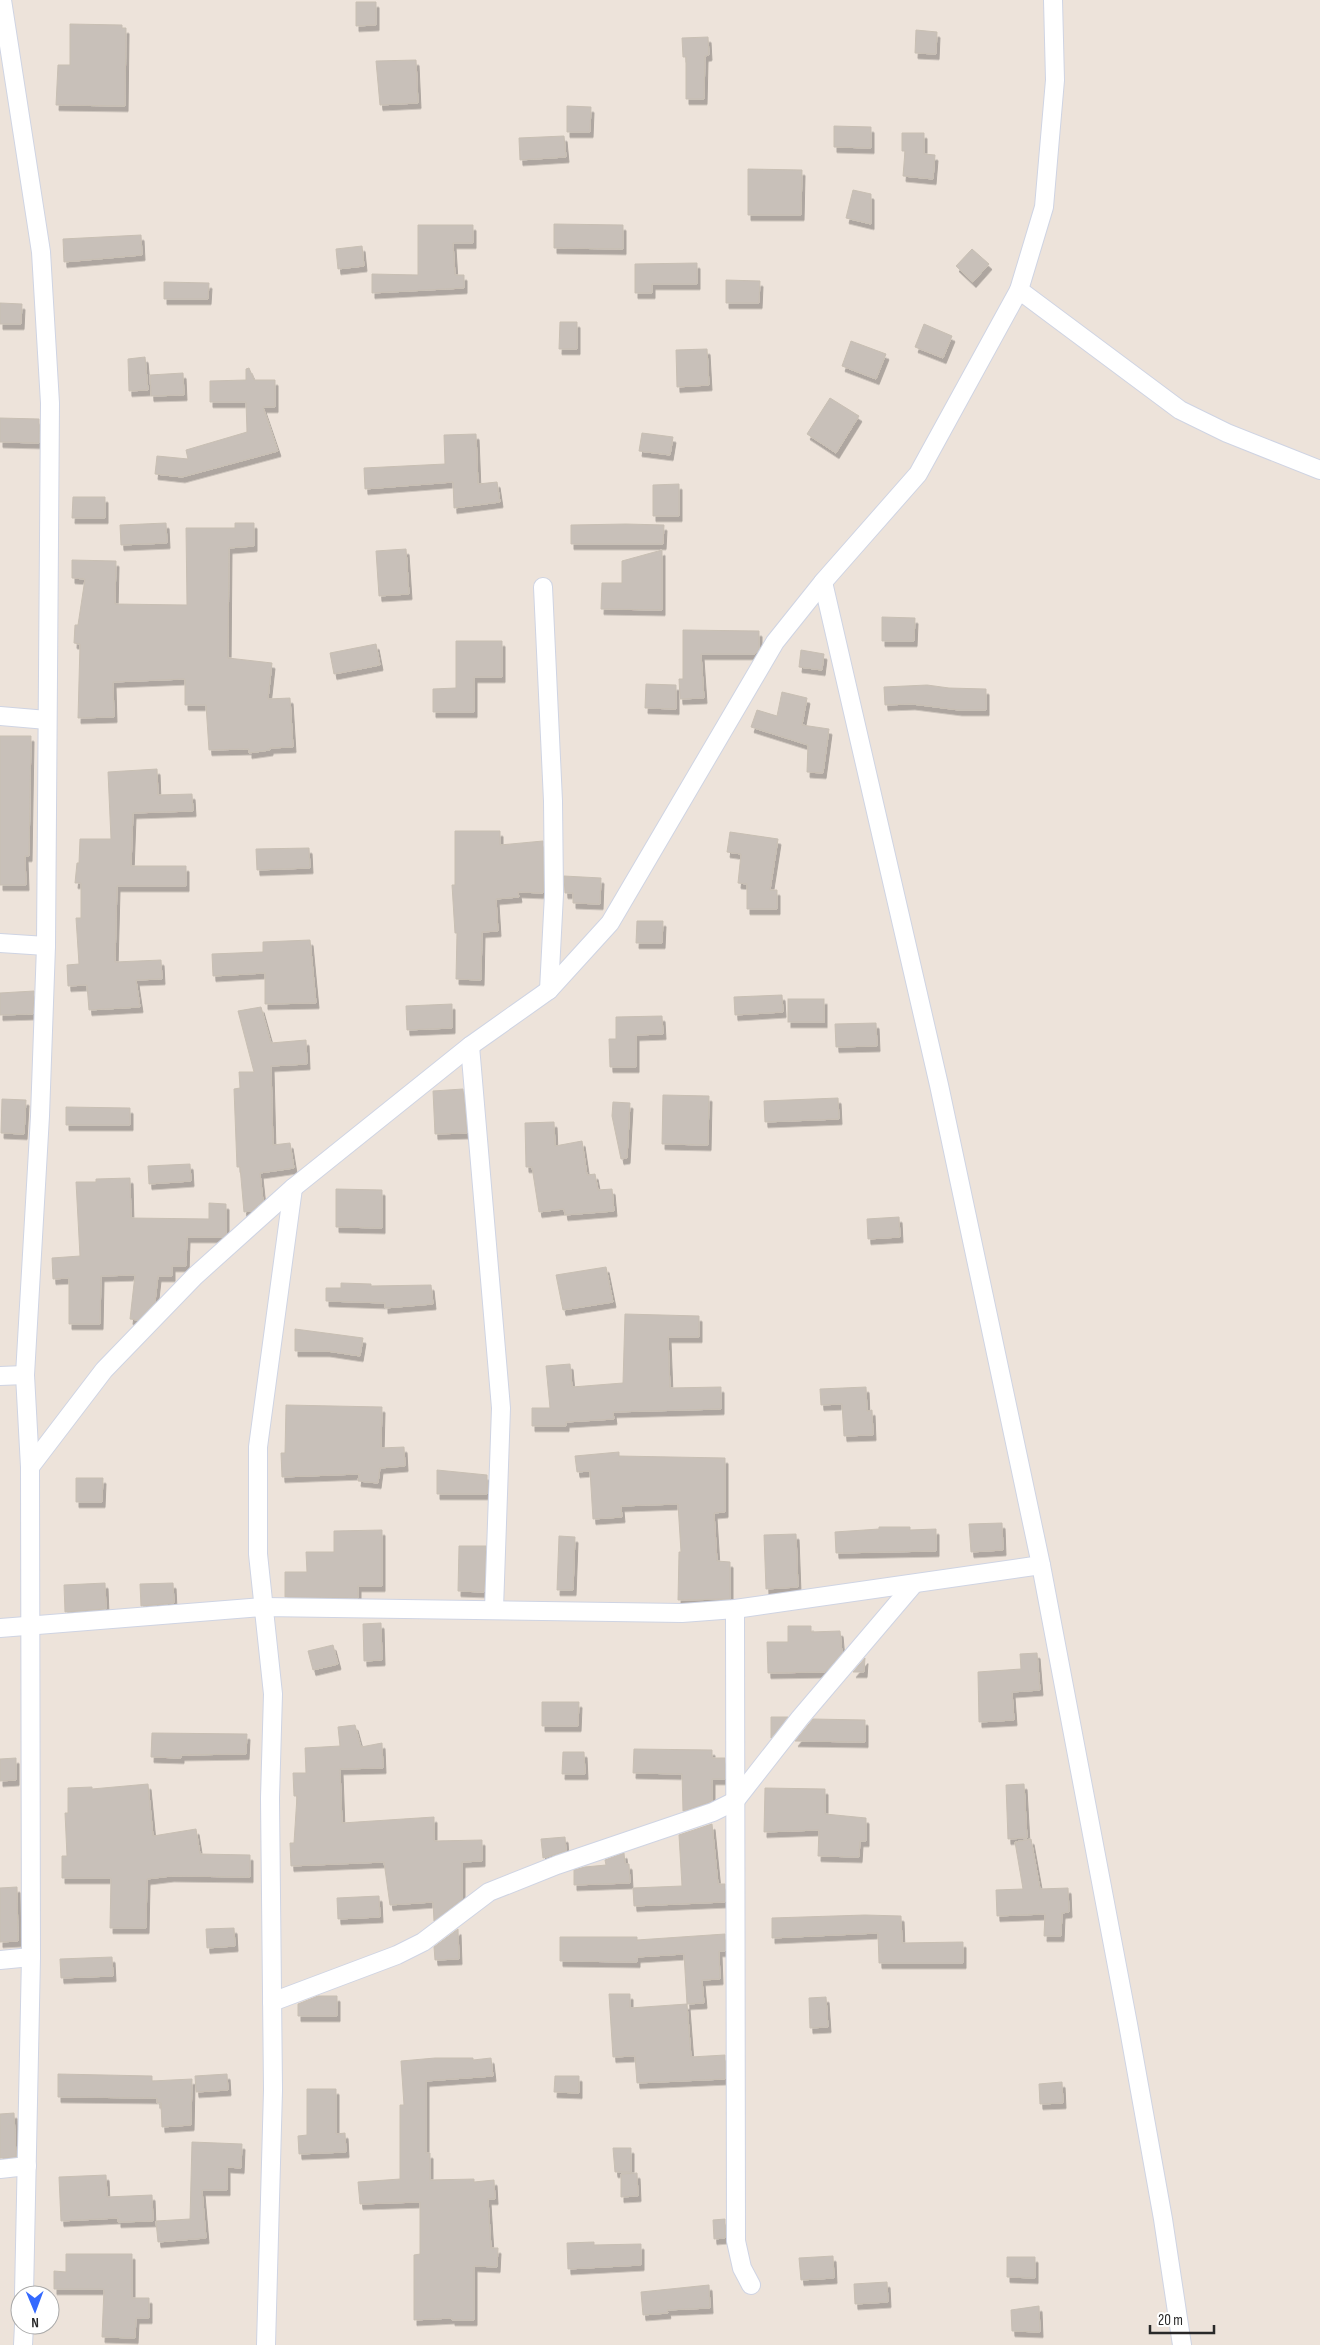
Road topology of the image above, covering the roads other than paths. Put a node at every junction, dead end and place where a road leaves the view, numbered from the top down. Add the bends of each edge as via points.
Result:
1 (2, 0) edge
2 (1053, 0) edge
3 (4, 44) edge
4 (1019, 290) junction
5 (1320, 470) edge
6 (823, 582) junction
7 (544, 588) dead end
8 (0, 716) edge
9 (47, 720) junction
10 (0, 944) edge
11 (46, 946) junction
12 (549, 990) junction
13 (470, 1046) junction
14 (293, 1188) junction
15 (25, 1375) junction
16 (0, 1376) edge
17 (30, 1467) junction
18 (1041, 1565) junction
19 (914, 1584) junction
20 (263, 1607) junction
21 (494, 1609) junction
22 (735, 1609) junction
23 (31, 1626) junction
24 (0, 1628) edge
25 (735, 1801) junction
26 (31, 1957) junction
27 (0, 1960) edge
28 (272, 2002) junction
29 (27, 2166) junction
30 (0, 2169) edge
31 (24, 2285) edge
32 (751, 2285) dead end
33 (266, 2345) edge
34 (1182, 2345) edge

1 - 3 street
2 - 4 street via 1055,80 1044,207
3 - 9 street via 42,262 50,403
4 - 5 street via 1180,410 1227,434
4 - 6 street via 918,474
6 - 12 street via 775,642 610,923
6 - 18 street via 940,1085
7 - 12 street via 553,801 554,894
8 - 9 street
9 - 11 street
10 - 11 street
11 - 15 street
12 - 13 street
13 - 14 street
13 - 21 street via 501,1408
14 - 17 street via 195,1276 104,1370
14 - 20 street via 258,1447 258,1554
15 - 16 street
15 - 17 street
17 - 23 street
18 - 19 street
18 - 34 street via 1128,2024
19 - 22 street
19 - 25 street
20 - 21 street
20 - 23 street
20 - 28 street via 272,1694
21 - 22 street via 682,1613
22 - 25 street
23 - 24 street
23 - 26 street
25 - 28 street via 713,1812 557,1865 489,1892 423,1942 398,1955
25 - 32 street via 736,2241 742,2268
26 - 27 street
26 - 29 street
28 - 33 street via 273,2090
29 - 30 street
29 - 31 street

